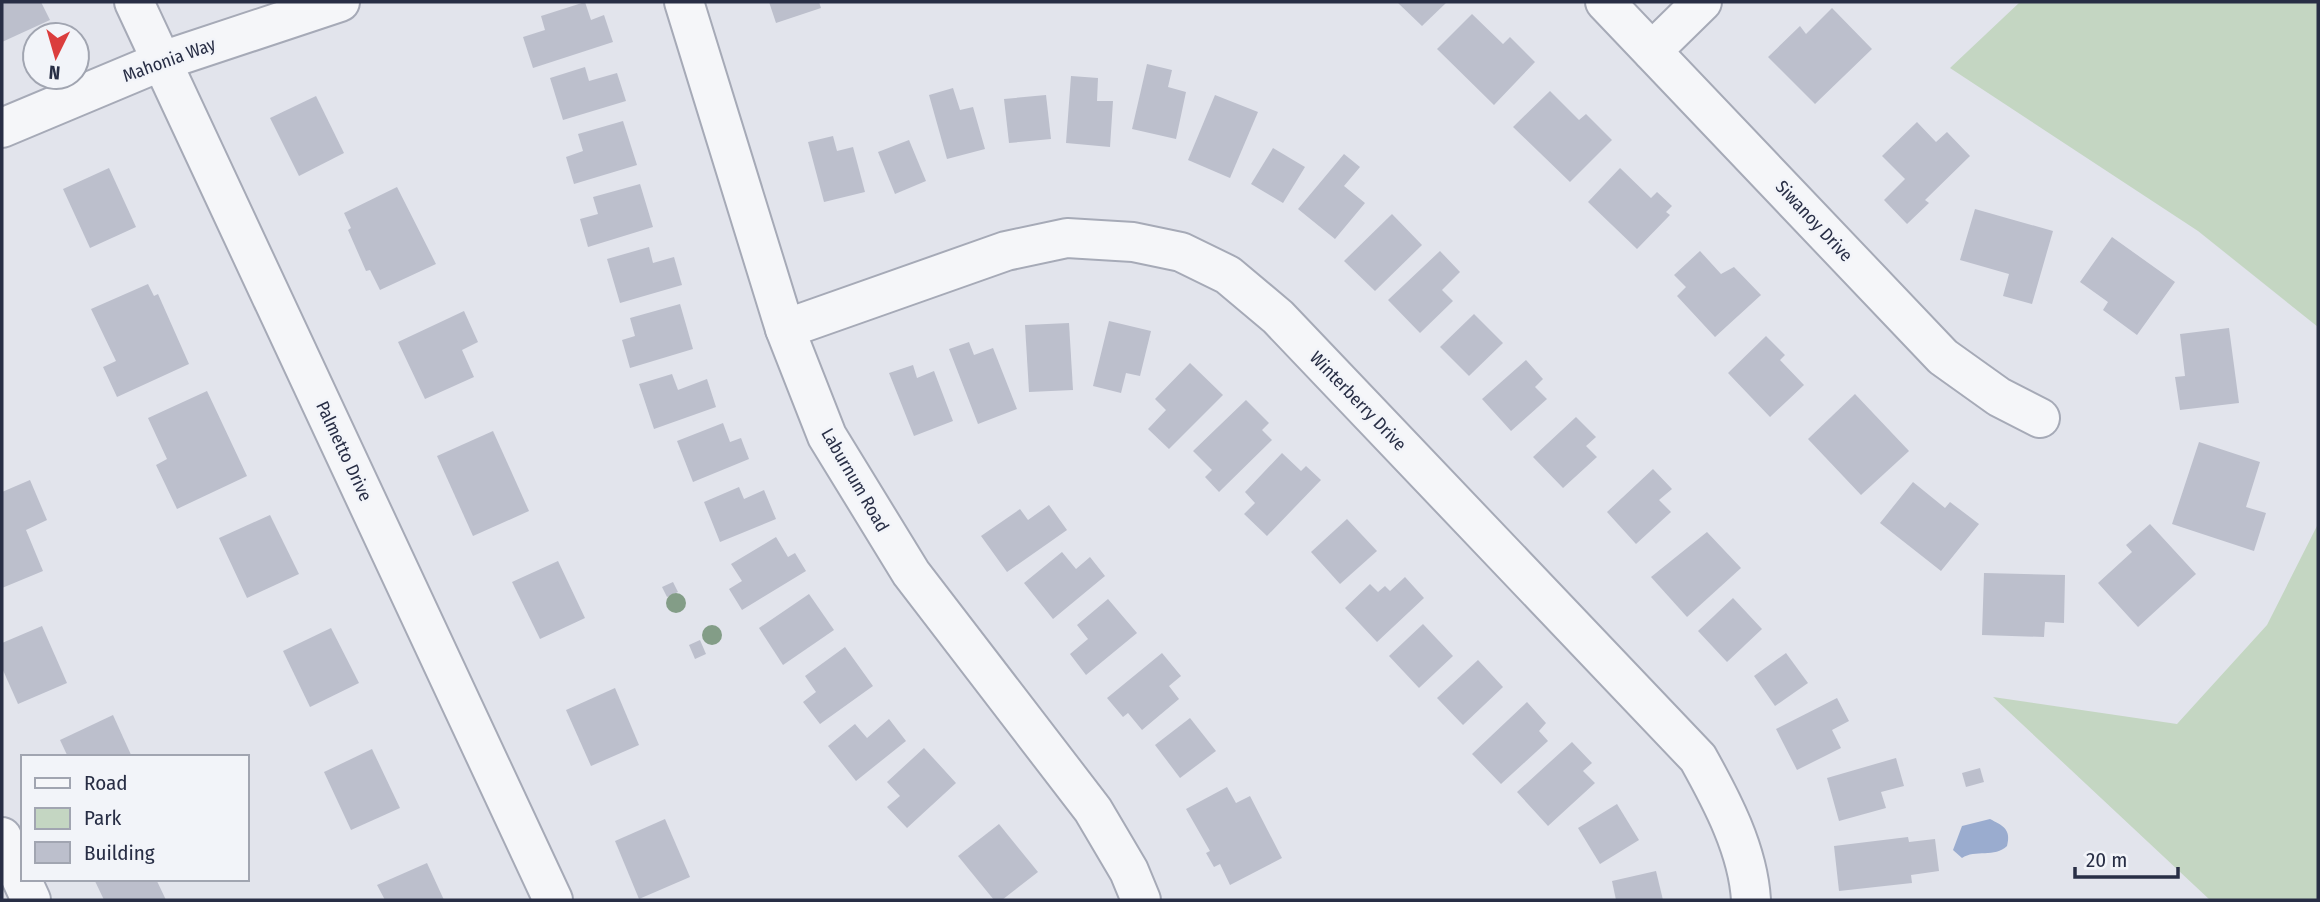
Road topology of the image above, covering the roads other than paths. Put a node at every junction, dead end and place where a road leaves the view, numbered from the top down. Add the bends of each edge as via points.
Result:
1 (134, 2) edge
2 (340, 2) edge
3 (684, 2) edge
4 (1605, 2) edge
5 (1702, 2) edge
6 (1652, 51) junction
7 (162, 61) junction
8 (2, 128) edge
9 (785, 329) junction
10 (2040, 418) dead end
11 (2, 837) edge
12 (21, 878) edge
13 (22, 881) edge
14 (31, 900) edge
15 (553, 900) edge
16 (1141, 900) edge
17 (1751, 900) edge

1 - 7 street, Palmetto Drive
2 - 7 street, Mahonia Way
3 - 9 street, Laburnum Road
4 - 6 street, Siwanoy Drive
5 - 6 street
6 - 10 street, Siwanoy Drive via 1942,357 1999,397
7 - 8 street, Mahonia Way
7 - 15 street, Palmetto Drive
9 - 16 street, Laburnum Road via 827,436 911,573 1093,810
9 - 17 street, Winterberry Drive via 1006,251 1067,238 1133,242 1181,252 1228,275 1278,317 1698,758 1725,808
11 - 12 street
13 - 14 street

